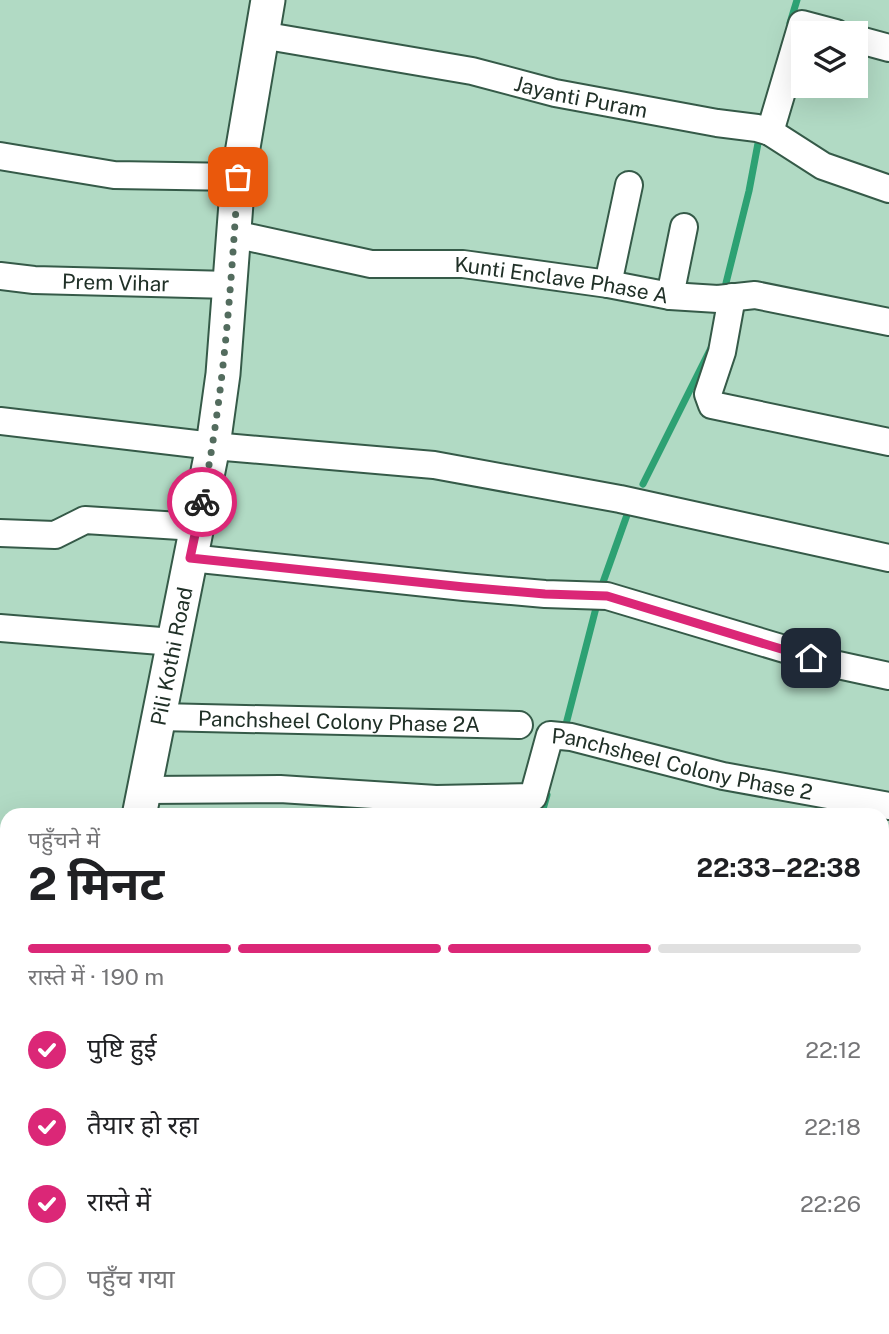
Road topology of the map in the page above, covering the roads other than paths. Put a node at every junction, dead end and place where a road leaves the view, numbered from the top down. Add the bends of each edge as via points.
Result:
1 (268, 0) edge
2 (261, 35) junction
3 (868, 42) edge
4 (889, 48) edge
5 (791, 61) edge
6 (770, 132) junction
7 (0, 156) edge
8 (238, 177) junction
9 (629, 185) dead end
10 (889, 190) edge
11 (684, 227) dead end
12 (234, 234) junction
13 (0, 276) edge
14 (608, 284) junction
15 (230, 285) junction
16 (670, 296) junction
17 (732, 296) junction
18 (889, 322) edge
19 (0, 421) edge
20 (889, 442) edge
21 (214, 446) junction
22 (0, 533) edge
23 (193, 542) junction
24 (889, 558) edge
25 (0, 628) edge
26 (173, 642) junction
27 (889, 676) edge
28 (159, 717) junction
29 (519, 725) dead end
30 (142, 803) edge
31 (889, 806) edge

1 - 2 street, Pili Kothi Road
2 - 6 street, Jayanti Puram via 472,71 555,93
2 - 8 street, Pili Kothi Road
3 - 4 street
5 - 6 street
6 - 10 street, Jayanti Puram via 822,166
7 - 8 street via 114,176
8 - 12 street, Pili Kothi Road
9 - 14 street
11 - 16 street
12 - 14 street, Kunti Enclave Phase A via 371,264 463,264
12 - 15 street, Pili Kothi Road
13 - 15 street, Prem Vihar
14 - 16 street, Kunti Enclave Phase A
15 - 21 street, Pili Kothi Road
16 - 17 street, Kunti Enclave Phase A
17 - 18 street, Kunti Enclave Phase A via 755,295
17 - 20 street via 722,352 708,394 712,405
19 - 21 street
21 - 23 street, Pili Kothi Road
21 - 24 street via 434,465 620,499
22 - 23 street via 55,535 85,520
23 - 26 street, Pili Kothi Road
23 - 27 street via 464,587 607,596
25 - 26 street
26 - 28 street, Pili Kothi Road
28 - 29 street, Panchsheel Colony Phase 2A
28 - 30 street, Pili Kothi Road
30 - 31 street, Panchsheel Colony Phase 2 via 280,789 436,799 533,797 550,734 723,776

